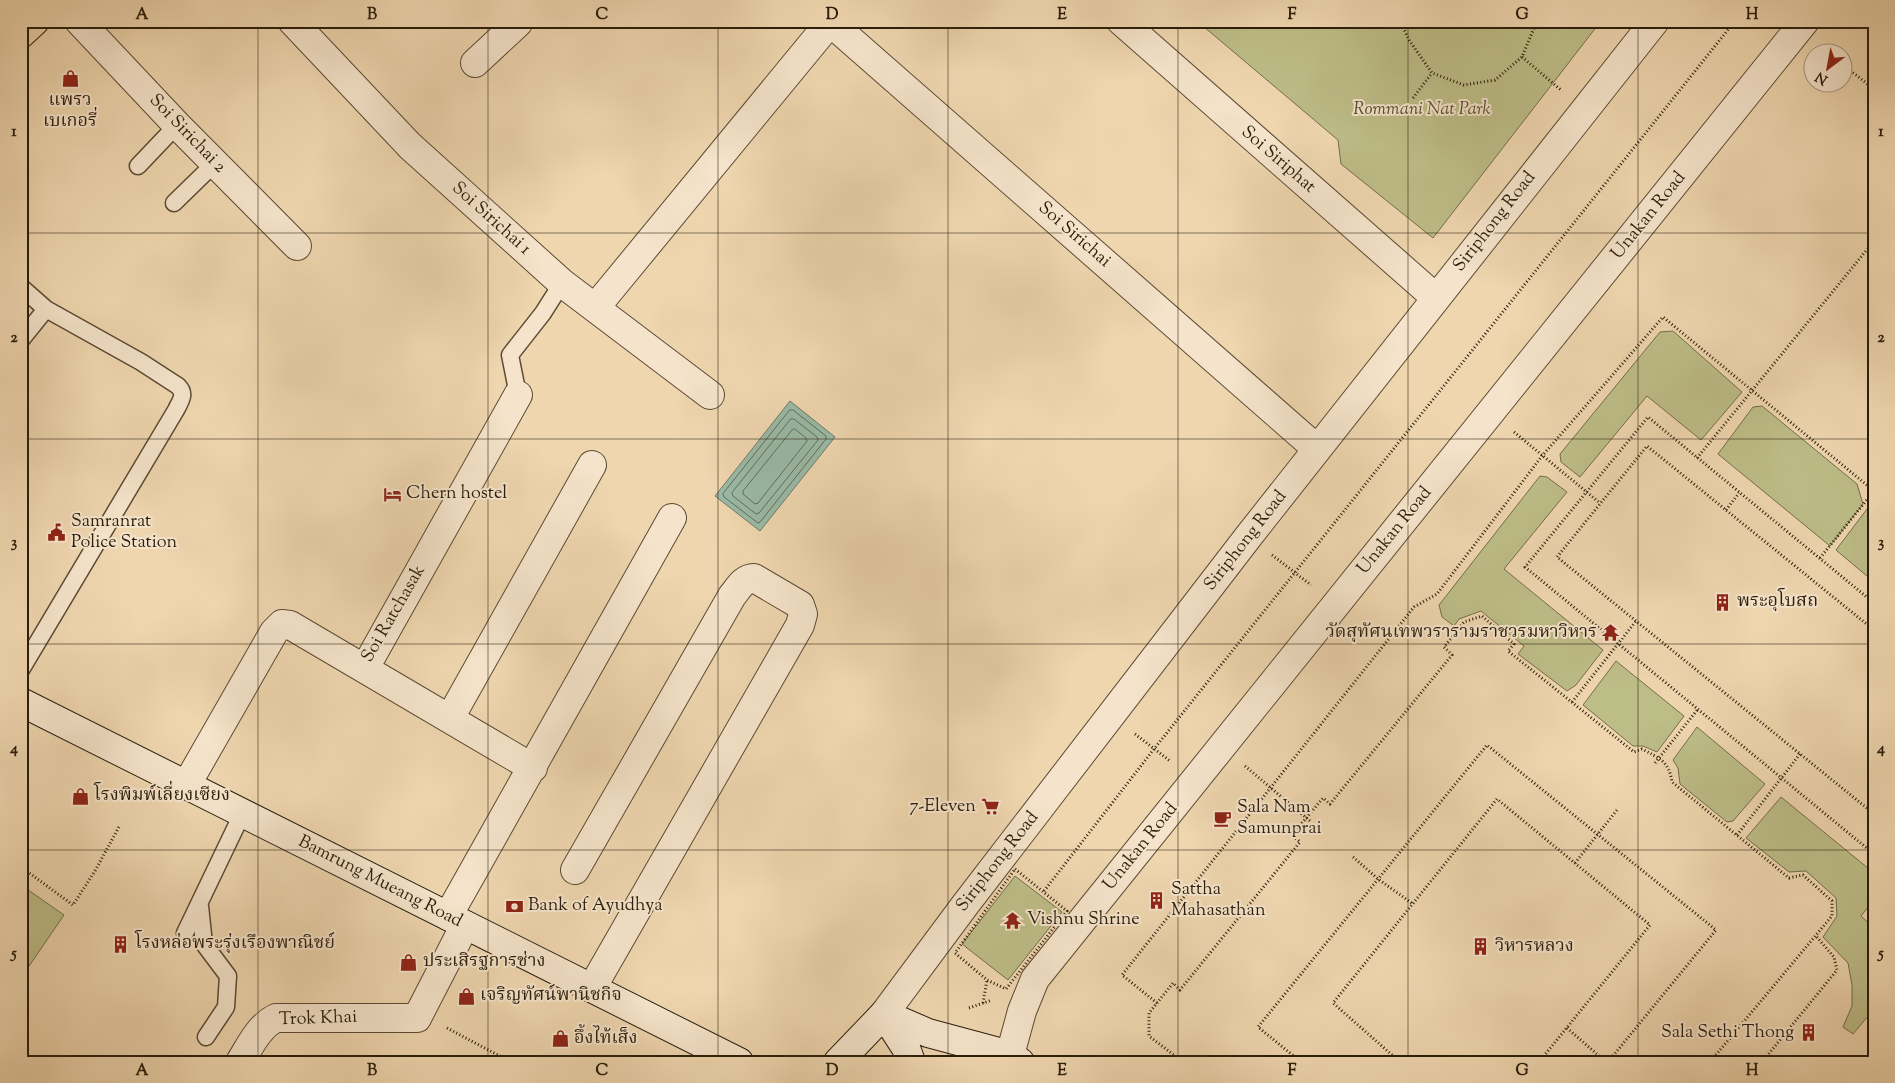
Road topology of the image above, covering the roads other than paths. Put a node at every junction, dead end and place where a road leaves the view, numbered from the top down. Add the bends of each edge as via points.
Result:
1 (35, 21) edge
2 (79, 21) edge
3 (292, 21) edge
4 (1121, 21) edge
5 (1655, 21) edge
6 (1805, 21) edge
7 (518, 22) edge
8 (831, 22) edge
9 (21, 34) edge
10 (475, 63) dead end
11 (177, 125) junction
12 (215, 163) junction
13 (138, 166) dead end
14 (174, 203) dead end
15 (296, 246) dead end
16 (562, 283) junction
17 (21, 287) edge
18 (1436, 298) junction
19 (595, 308) junction
20 (46, 309) junction
21 (21, 340) edge
22 (518, 395) joint
23 (710, 395) dead end
24 (1317, 449) junction
25 (592, 465) dead end
26 (672, 518) dead end
27 (364, 668) junction
28 (21, 670) edge
29 (21, 702) edge
30 (450, 718) junction
31 (533, 768) junction
32 (187, 784) junction
33 (243, 812) junction
34 (574, 870) dead end
35 (200, 906) junction
36 (457, 921) junction
37 (185, 933) dead end
38 (592, 988) junction
39 (884, 1014) junction
40 (206, 1037) dead end
41 (1015, 1058) edge
42 (240, 1062) edge
43 (739, 1062) edge
44 (838, 1062) edge
45 (911, 1062) edge

1 - 9 main road
2 - 11 street, Soi Sirichai 2
3 - 16 street, Soi Sirichai 1 via 410,146
4 - 18 street, Soi Siriphat
5 - 18 street, Siriphong Road
6 - 41 street, Unakan Road via 1035,979 1024,1005
7 - 10 street
8 - 19 street
8 - 24 street, Soi Sirichai
11 - 12 street, Soi Sirichai 2
11 - 13 lane
12 - 14 lane
12 - 15 street, Soi Sirichai 2
16 - 19 street, Soi Sirichai 1
16 - 22 lane via 510,355
17 - 20 lane
18 - 24 street, Siriphong Road
19 - 23 street, Soi Sirichai 1
20 - 21 lane
20 - 28 lane via 141,362 178,386 183,394
22 - 27 street, Soi Ratchasak
24 - 39 street, Siriphong Road
25 - 30 street
26 - 31 street
27 - 30 street
27 - 32 street, Soi Ratchasak via 290,625 282,624 274,632
29 - 32 street, Bamrung Mueang Road
30 - 31 street
31 - 36 street
32 - 33 street, Bamrung Mueang Road
33 - 35 lane
33 - 36 street, Bamrung Mueang Road
34 - 38 street via 732,596 748,578 754,578 800,605 803,614 800,624
35 - 37 lane
35 - 40 lane via 204,944 228,976 226,1007
36 - 38 street, Bamrung Mueang Road
36 - 42 street, Trok Khai via 417,1018 276,1018 262,1028
38 - 43 street, Bamrung Mueang Road
39 - 41 street via 928,1033
39 - 44 street, Siriphong Road
39 - 45 street via 906,1048

